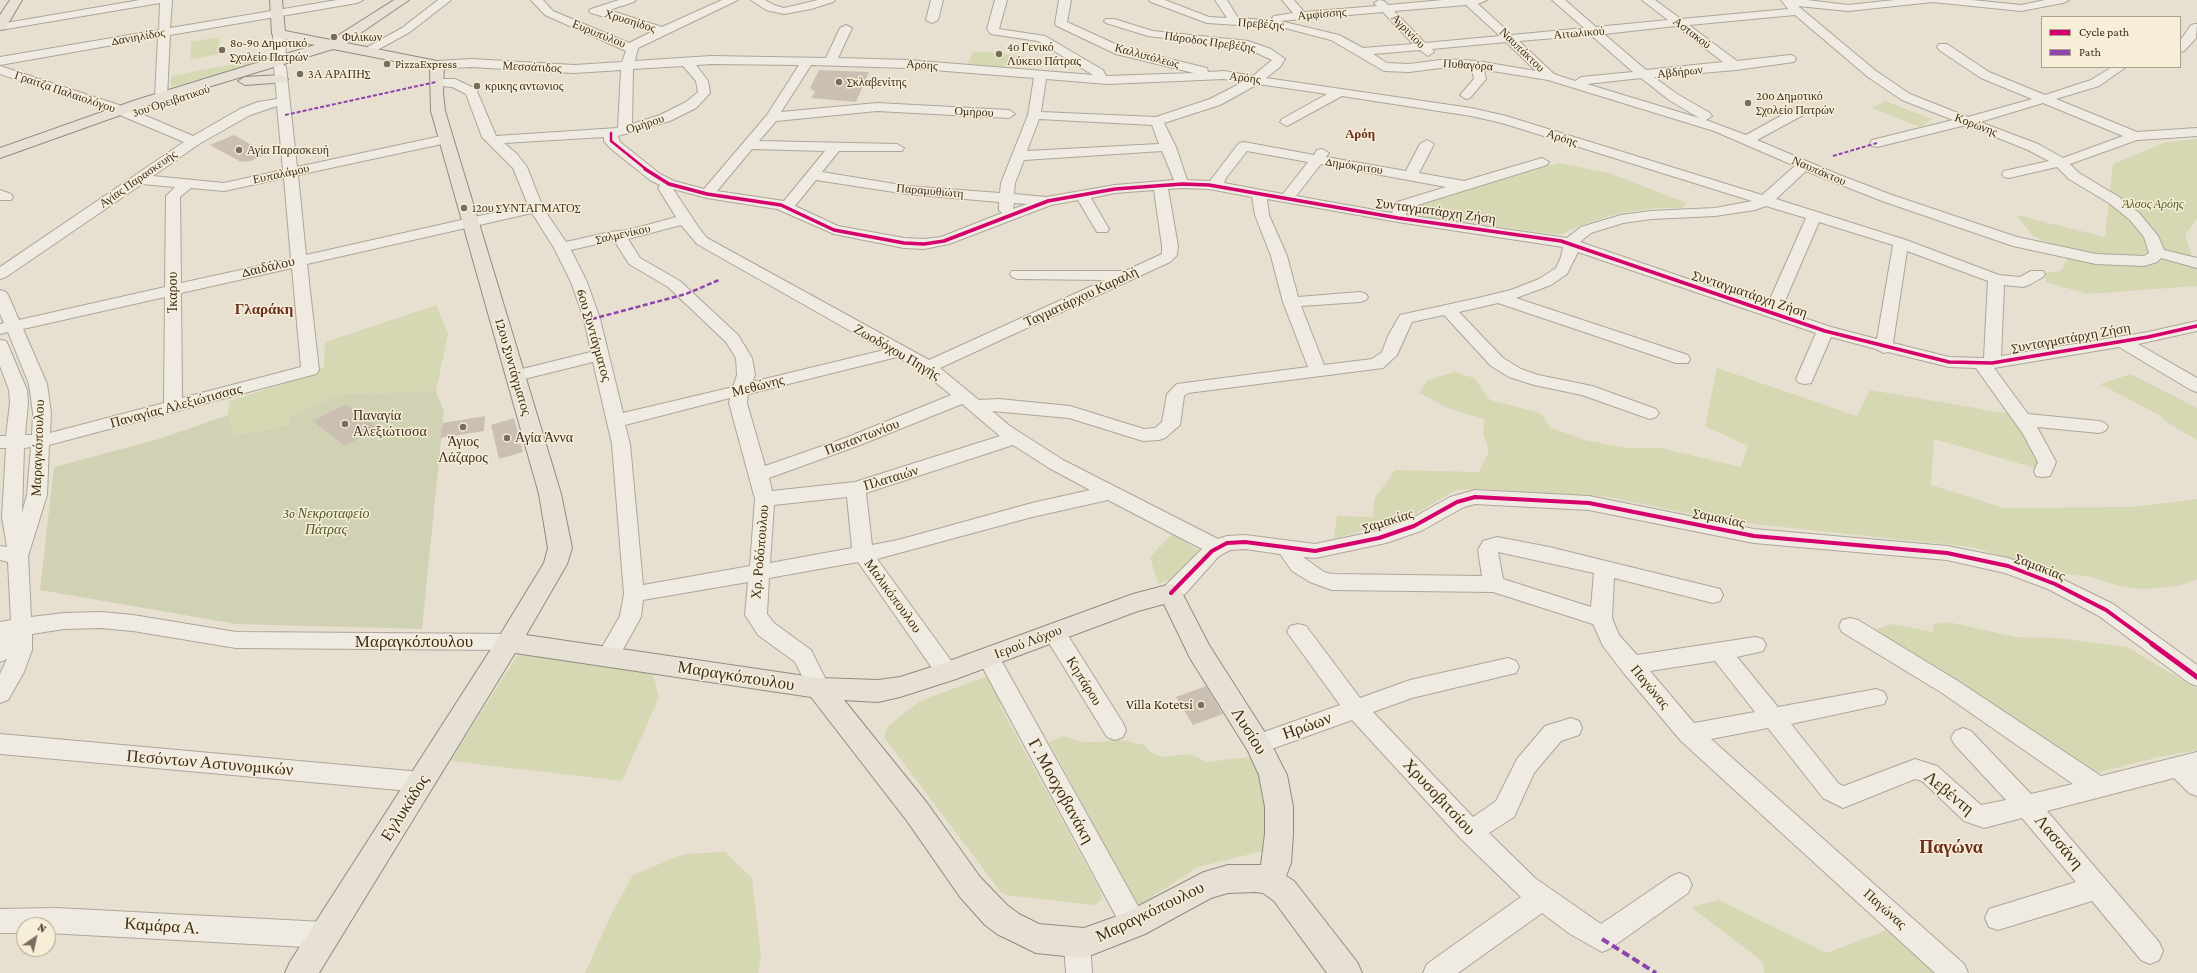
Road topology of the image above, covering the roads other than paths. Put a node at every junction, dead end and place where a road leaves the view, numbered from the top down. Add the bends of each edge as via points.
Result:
1 (16, 0) edge
2 (160, 0) edge
3 (166, 0) edge
4 (357, 0) edge
5 (445, 0) edge
6 (537, 0) edge
7 (630, 0) edge
8 (732, 0) edge
9 (757, 0) edge
10 (829, 0) edge
11 (937, 0) edge
12 (1001, 0) edge
13 (1065, 0) edge
14 (1155, 0) edge
15 (1221, 0) edge
16 (1288, 0) edge
17 (1473, 0) edge
18 (1558, 0) edge
19 (1648, 0) edge
20 (1929, 0) edge
21 (1937, 0) edge
22 (2063, 0) edge
23 (1782, 1) edge
24 (401, 2) edge
25 (1382, 4) edge
26 (276, 6) edge
27 (597, 10) junction
28 (1798, 10) junction
29 (1187, 13) junction
30 (1301, 16) junction
31 (565, 20) junction
32 (932, 20) dead end
33 (1110, 21) dead end
34 (1235, 22) junction
35 (1679, 23) junction
36 (0, 27) edge
37 (1170, 27) junction
38 (2195, 27) dead end
39 (846, 28) dead end
40 (664, 31) junction
41 (165, 32) junction
42 (1595, 32) junction
43 (279, 34) junction
44 (1152, 34) junction
45 (1510, 38) junction
46 (339, 46) junction
47 (1422, 46) junction
48 (630, 47) junction
49 (1943, 47) dead end
50 (2181, 47) edge
51 (366, 51) junction
52 (1120, 51) junction
53 (1359, 52) junction
54 (1790, 59) dead end
55 (711, 60) junction
56 (0, 61) edge
57 (807, 61) junction
58 (831, 61) junction
59 (686, 62) junction
60 (1438, 62) junction
61 (654, 63) junction
62 (1477, 65) junction
63 (627, 66) junction
64 (1736, 66) junction
65 (1384, 67) joint
66 (2118, 68) edge
67 (0, 70) edge
68 (436, 73) junction
69 (1041, 74) junction
70 (1211, 75) junction
71 (1644, 76) junction
72 (1550, 77) junction
73 (1100, 79) junction
74 (1257, 79) junction
75 (282, 80) junction
76 (1570, 82) junction
77 (1341, 92) junction
78 (1466, 95) dead end
79 (161, 97) junction
80 (2041, 99) junction
81 (1800, 111) dead end
82 (125, 112) junction
83 (1009, 114) dead end
84 (1034, 115) junction
85 (772, 117) junction
86 (1157, 121) junction
87 (1287, 122) dead end
88 (1969, 122) junction
89 (1719, 128) junction
90 (625, 130) junction
91 (2197, 132) edge
92 (610, 133) junction
93 (2135, 136) junction
94 (446, 139) junction
95 (1748, 139) junction
96 (493, 140) junction
97 (194, 141) junction
98 (1878, 143) dead end
99 (1427, 144) dead end
100 (749, 145) junction
101 (835, 147) junction
102 (1169, 147) junction
103 (897, 148) dead end
104 (0, 153) edge
105 (1018, 156) junction
106 (1320, 156) junction
107 (0, 161) edge
108 (1542, 162) dead end
109 (2061, 163) junction
110 (1804, 165) junction
111 (291, 172) junction
112 (2009, 174) dead end
113 (812, 175) junction
114 (1411, 175) junction
115 (138, 179) junction
116 (188, 184) junction
117 (669, 184) junction
118 (1182, 184) junction
119 (1160, 185) junction
120 (1216, 185) junction
121 (1465, 186) junction
122 (1259, 193) junction
123 (707, 194) junction
124 (1082, 195) junction
125 (1006, 197) junction
126 (1287, 198) junction
127 (1048, 201) junction
128 (1763, 202) junction
129 (787, 206) junction
130 (536, 208) junction
131 (1814, 216) junction
132 (1007, 218) junction
133 (1398, 218) junction
134 (685, 219) junction
135 (472, 222) junction
136 (1102, 229) dead end
137 (618, 235) junction
138 (1901, 243) junction
139 (1571, 244) junction
140 (562, 248) junction
141 (2151, 257) junction
142 (301, 260) junction
143 (2197, 264) edge
144 (0, 274) edge
145 (1018, 274) dead end
146 (2037, 274) dead end
147 (1128, 276) junction
148 (1996, 280) junction
149 (173, 289) junction
150 (0, 295) edge
151 (1360, 297) dead end
152 (1499, 298) junction
153 (1291, 302) junction
154 (1448, 310) junction
155 (1771, 314) junction
156 (2197, 326) edge
157 (7, 328) edge
158 (1824, 331) junction
159 (2121, 341) junction
160 (0, 345) edge
161 (1884, 348) junction
162 (899, 351) junction
163 (601, 355) junction
164 (1682, 359) dead end
165 (1987, 363) junction
166 (928, 367) junction
167 (1318, 372) junction
168 (516, 376) junction
169 (1805, 379) dead end
170 (2197, 386) edge
171 (740, 390) junction
172 (970, 401) junction
173 (173, 406) junction
174 (1650, 413) dead end
175 (2024, 420) junction
176 (616, 421) junction
177 (2099, 427) dead end
178 (1014, 438) junction
179 (41, 441) junction
180 (8, 442) edge
181 (2044, 471) dead end
182 (759, 475) junction
183 (856, 489) junction
184 (1109, 493) junction
185 (764, 499) junction
186 (1217, 547) junction
187 (1288, 547) junction
188 (863, 554) junction
189 (9, 555) edge
190 (1605, 568) junction
191 (758, 572) junction
192 (1493, 584) junction
193 (1171, 593) junction
194 (634, 594) junction
195 (1713, 595) dead end
196 (1601, 618) junction
197 (22, 626) junction
198 (1850, 626) dead end
199 (0, 630) edge
200 (1054, 632) junction
201 (1298, 632) dead end
202 (509, 642) junction
203 (1755, 645) dead end
204 (1720, 652) junction
205 (0, 654) edge
206 (608, 656) junction
207 (988, 657) junction
208 (1630, 665) junction
209 (1508, 667) dead end
210 (947, 672) junction
211 (2197, 677) edge
212 (819, 688) junction
213 (0, 694) edge
214 (1876, 698) dead end
215 (1356, 709) junction
216 (1774, 719) junction
217 (1571, 728) dead end
218 (1115, 730) dead end
219 (1689, 734) junction
220 (1962, 738) dead end
221 (0, 744) edge
222 (1258, 744) junction
223 (2187, 764) edge
224 (421, 782) junction
225 (2197, 786) edge
226 (2097, 787) junction
227 (2028, 807) junction
228 (1471, 832) junction
229 (1270, 882) junction
230 (1679, 885) dead end
231 (2097, 888) junction
232 (1541, 898) junction
233 (1998, 918) dead end
234 (0, 921) edge
235 (1134, 924) junction
236 (324, 935) junction
237 (1077, 943) junction
238 (2150, 951) dead end
239 (301, 973) edge
240 (1079, 973) edge
241 (1346, 973) edge
242 (1436, 973) edge
243 (1955, 973) edge

1 - 36 main road
2 - 36 street
3 - 41 street
4 - 26 street, Δανιηλίδος
5 - 51 street via 406,30
6 - 31 street, Ευρυπύλου via 547,12
7 - 27 street
8 - 40 street
9 - 10 street via 770,8 784,11
11 - 32 street
12 - 73 street via 993,29 995,32 1040,38 1100,73
13 - 52 street, Καλλιπόλεως via 1061,24
14 - 29 street, Πρεβέζης
15 - 34 street
16 - 30 street
17 - 25 street, Αμφίσσης
17 - 45 street, Ναυπάκτου
18 - 42 street
19 - 35 street, Αστακού
20 - 23 street via 1848,8
21 - 22 street via 2021,8
23 - 28 street, Κορώνης
24 - 46 main road, 3ου Ορειβατικού via 367,34
25 - 30 street, Αμφίσσης
25 - 47 street, Αγρινίου
26 - 41 street, Δανιηλίδος
26 - 43 main road
27 - 31 street
27 - 40 street, Χρυσηίδος
28 - 35 street, Αιτωλικού
28 - 88 street, Κορώνης via 1865,68 1896,90 1916,101
29 - 34 street, Πρεβέζης via 1214,21
29 - 37 street
30 - 34 street, Αμφίσσης
31 - 48 street, Ευρυπύλου
33 - 44 street, Πάροδος Πρεβέζης
34 - 53 street, Πρεβέζης via 1293,26 1342,40
35 - 42 street, Αιτωλικού
35 - 64 street, Αστακού
37 - 44 street, Πάροδος Πρεβέζης
37 - 74 street, Πάροδος Πρεβέζης via 1248,46 1278,58 1279,61
38 - 50 street via 2190,38
39 - 58 street
40 - 48 street
41 - 56 street, Δανιηλίδος
41 - 79 street
42 - 45 street, Αιτωλικού
42 - 71 street
43 - 46 main road, 6ου Συντάγματος
43 - 75 street
44 - 52 street
45 - 47 street, Αιτωλικού
45 - 72 street, Ναυπάκτου
46 - 51 main road, 6ου Συντάγματος
46 - 75 main road, 3ου Ορειβατικού
47 - 53 street, Αιτωλικού
47 - 60 street, Αγρινίου
48 - 63 street, Ευρυπύλου via 633,52
49 - 80 street via 1978,72
51 - 68 main road, 6ου Συντάγματος
52 - 70 street, Καλλιπόλεως via 1195,68
53 - 65 street, Πρεβέζης
54 - 64 street, Αβδήρων
55 - 57 street, Αρόης
55 - 59 street, Αρόης
55 - 61 street, Αρόης via 666,59
57 - 58 street, Αρόης
57 - 85 street
58 - 69 street, Αρόης
59 - 61 street, Αρόης
59 - 90 street, Ομήρου via 702,81 705,90 703,96 674,113
60 - 62 street, Πυθαγόρα
60 - 65 street, Πυθαγόρα via 1409,68
61 - 63 street, Αρόης
62 - 72 street, Πυθαγόρα
62 - 78 street via 1480,79
63 - 68 street, Μεσσάτιδος via 574,69 471,63
63 - 90 street, Ευρυπύλου
64 - 71 street, Αβδήρων
66 - 80 street via 2094,83
67 - 82 street, Γραίτζα Παλαιολόγου
68 - 94 main road, 12ου Συντάγματος via 437,103
68 - 96 street, 6ου Συντάγματος via 471,90 487,132
69 - 73 street, Αρόης
69 - 84 street
70 - 73 street, Αρόης via 1143,80
70 - 74 street, Αρόης
71 - 76 street, Αβδήρων
71 - 89 street via 1712,120
72 - 76 street, Ναυπάκτου
74 - 77 street, Αρόης
74 - 86 street via 1208,105
75 - 79 main road, 3ου Ορειβατικού
75 - 82 main road, 3ου Ορειβατικού via 230,83
75 - 97 street, Αγίας Παρασκευής via 263,105 245,112
75 - 111 street
76 - 89 street, Ναυπάκτου
77 - 87 street
77 - 128 street, Αρόης via 1495,117
79 - 82 main road, 3ου Ορειβατικού
80 - 88 street
80 - 93 street
81 - 95 street
82 - 97 street, Γραίτζα Παλαιολόγου
82 - 104 main road, 3ου Ορειβατικού
82 - 107 main road, 3ου Ορειβατικού
83 - 85 street, Ομήρου via 877,107
84 - 86 street
84 - 105 street
85 - 100 street
86 - 102 street
88 - 98 street
88 - 109 street, Κορώνης via 2042,151
89 - 95 street, Ναυπάκτου
90 - 92 street, Ομήρου
91 - 93 street
92 - 96 street, Ομήρου
92 - 117 street via 611,141 655,177
93 - 109 street
94 - 111 street, Ευπαλάμου
94 - 135 main road, 12ου Συντάγματος
95 - 110 street, Ναυπάκτου
96 - 130 street, 6ου Συντάγματος via 520,167
97 - 115 street, Αγίας Παρασκευής
99 - 114 street
100 - 101 street
100 - 123 street
101 - 103 street
101 - 113 street
102 - 105 street
102 - 118 street
105 - 125 street via 1008,183
106 - 114 street, Δημόκριτου
106 - 120 street, Δημόκριτου via 1244,146 1219,177
106 - 126 street
108 - 121 street
109 - 112 street
109 - 141 street, Κορώνης via 2074,176 2114,200 2135,217 2148,232
110 - 128 street
110 - 141 street, Ναυπάκτου via 1888,198 2013,241 2096,259
111 - 116 street, Ευπαλάμου via 224,187
111 - 142 street
113 - 125 street, Παραμυθιώτη via 906,190
113 - 129 street
114 - 121 street, Δημόκριτου
115 - 116 street, Ευπαλάμου
115 - 144 street, Αγίας Παρασκευής
116 - 149 street, Ίκαρου via 173,196
117 - 123 street, Συνταγματάρχη Ζήση
117 - 134 street, Ζωοδόχου Πηγής via 665,188
118 - 119 street, Συνταγματάρχη Ζήση
118 - 120 street, Συνταγματάρχη Ζήση
119 - 124 street, Συνταγματάρχη Ζήση
119 - 147 street, Ταγματάρχου Καραλή via 1170,253 1165,259
120 - 122 street, Συνταγματάρχη Ζήση
121 - 133 street via 1402,205
122 - 126 street, Συνταγματάρχη Ζήση
122 - 153 street via 1262,215 1279,256
123 - 129 street, Συνταγματάρχη Ζήση
124 - 127 street, Συνταγματάρχη Ζήση
124 - 136 street
125 - 127 street, Παραμυθιώτη
125 - 132 street
126 - 133 street, Συνταγματάρχη Ζήση
127 - 132 street, Συνταγματάρχη Ζήση
128 - 131 street, Αρόης
128 - 139 street via 1750,207 1723,211 1621,219 1586,230
129 - 132 street, Συνταγματάρχη Ζήση via 834,230 913,244 944,241
130 - 135 street, Δαιδάλου
130 - 140 street, 6ου Συντάγματος
131 - 138 street, Αρόης
131 - 155 street
133 - 139 street, Συνταγματάρχη Ζήση via 1538,237
134 - 137 street, Σαλμενίκου
134 - 162 street, Ζωοδόχου Πηγής via 702,241
135 - 142 street, Δαιδάλου
135 - 168 main road, 12ου Συντάγματος
137 - 140 street, Σαλμενίκου
137 - 171 street, Χρ. Ροδόπουλου via 634,262 679,288 732,339 746,366 746,379
138 - 148 street, Αρόης
138 - 161 street
139 - 152 street via 1569,257 1559,274 1541,284
139 - 155 street, Συνταγματάρχη Ζήση
140 - 163 street, 6ου Συντάγματος via 579,282
141 - 143 street, Ναυπάκτου
142 - 149 street, Δαιδάλου
142 - 173 street, Παναγίας Αλεξιώτισσας via 310,370
145 - 147 street
146 - 148 street, Αρόης via 2022,282
147 - 166 street, Ταγματάρχου Καραλή
148 - 165 street
149 - 157 street, Δαιδάλου
149 - 173 street, Ίκαρου
150 - 157 street, Μαραγκόπουλου
151 - 153 street
152 - 154 street
152 - 164 street
153 - 167 street
154 - 167 street via 1405,319 1391,351 1381,362
154 - 174 street via 1497,362 1515,373 1528,379 1586,390
155 - 158 street, Συνταγματάρχη Ζήση
156 - 159 street, Συνταγματάρχη Ζήση
157 - 179 street, Μαραγκόπουλου via 40,391
158 - 161 street, Συνταγματάρχη Ζήση
158 - 169 street
159 - 165 street, Συνταγματάρχη Ζήση
159 - 170 street
160 - 180 street, Μαραγκόπουλου via 18,390 19,404
161 - 165 street, Συνταγματάρχη Ζήση via 1939,361
162 - 166 street, Ζωοδόχου Πηγής
162 - 171 street, Μεθώνης
163 - 168 street
163 - 176 street, 6ου Συντάγματος
165 - 175 street
166 - 172 street, Ζωοδόχου Πηγής
167 - 172 street, Παπαντωνίου via 1183,388 1176,394 1171,425 1162,433 1152,436 1070,412
168 - 202 main road, 12ου Συντάγματος via 550,494 560,548 555,564
171 - 176 street, Μεθώνης
171 - 182 street, Χρ. Ροδόπουλου via 738,403
172 - 178 street, Ζωοδόχου Πηγής
172 - 182 street, Παπαντωνίου
173 - 179 street, Παναγίας Αλεξιώτισσας
175 - 177 street
175 - 181 street via 2047,462
176 - 194 street, 6ου Συντάγματος via 622,451
178 - 183 street, Πλαταιών
178 - 184 street, Ζωοδόχου Πηγής
179 - 180 street, Παναγίας Αλεξιώτισσας
179 - 189 street, Μαραγκόπουλου via 37,495
180 - 189 street, Μαραγκόπουλου via 12,517
182 - 185 street, Χρ. Ροδόπουλου
183 - 185 street, Πλαταιών
183 - 188 street, Μαλικόπουλου
184 - 186 street, Ζωοδόχου Πηγής
184 - 188 street via 1032,510
185 - 191 street, Χρ. Ροδόπουλου
186 - 187 street, Σαμακίας via 1238,542
186 - 193 street, Ιερού Λόχου
187 - 192 street via 1291,557 1299,566 1317,577 1332,582
187 - 211 street, Σαμακίας via 1315,551 1379,538 1420,524 1464,499 1483,497 1589,503 1754,536 1960,555 2013,567 2084,598 2124,622
188 - 191 street
188 - 210 street, Μαλικόπουλου
189 - 197 street, Μαραγκόπουλου
190 - 192 street via 1497,544 1490,546 1488,550
190 - 195 street
190 - 196 street
191 - 194 street
191 - 212 street, Χρ. Ροδόπουλου via 756,618 766,629 803,656
192 - 196 street
193 - 200 main road, Ιερού Λόχου via 1133,603
193 - 222 main road, Λυσίου via 1199,651
194 - 206 street, 6ου Συντάγματος via 630,617
196 - 208 street, Παγώνας via 1610,640
197 - 199 street
197 - 202 street, Μαραγκόπουλου via 101,620 236,640
197 - 205 street
197 - 213 street via 21,650 13,672
198 - 226 street via 1956,691
200 - 207 main road, Ιερού Λόχου
200 - 218 street, Κηπάρου
201 - 215 street, Χρυσοβιτσίου
202 - 206 main road, Μαραγκόπουλου
202 - 224 main road, Εγλυκάδος
203 - 204 street
204 - 208 street
204 - 216 street, Λεβέντη
206 - 212 main road, Μαραγκόπουλου
207 - 210 main road, Ιερού Λόχου
207 - 235 street, Γ. Μοσχοβανάκη
208 - 219 street, Παγώνας
209 - 215 street, Ηρώων via 1410,689
210 - 212 main road, Ιερού Λόχου via 888,690
212 - 237 main road, Μαραγκόπουλου via 917,812 970,887 996,915 1036,938
214 - 216 street
215 - 222 street, Ηρώων
215 - 228 street, Χρυσοβιτσίου
216 - 219 street
216 - 227 street, Λεβέντη via 1830,791 1836,795 1842,797 1915,769 1929,773 1978,816 1984,817
217 - 228 street via 1553,733 1525,766 1505,809
219 - 243 street, Παγώνας
220 - 227 street, Λασσάνη
221 - 224 street, Πεσόντων Αστυνομικών
222 - 229 main road, Λυσίου via 1273,775 1279,806 1277,853
223 - 225 street
223 - 226 street, Λεβέντη
224 - 236 main road, Εγλυκάδος
226 - 227 street, Λεβέντη
227 - 231 street, Λασσάνη
228 - 232 street, Χρυσοβιτσίου via 1512,874
229 - 235 main road, Μαραγκόπουλου via 1250,878 1216,882 1196,889
229 - 241 main road, Μαραγκόπουλου via 1280,888 1293,902
230 - 232 street, Χρυσοβιτσίου via 1602,939
231 - 233 street
231 - 238 street, Λασσάνη
232 - 242 street
234 - 236 street, Καμάρα Α. via 98,922
235 - 237 main road, Μαραγκόπουλου via 1101,938
236 - 239 main road, Εγλυκάδος
237 - 240 street

